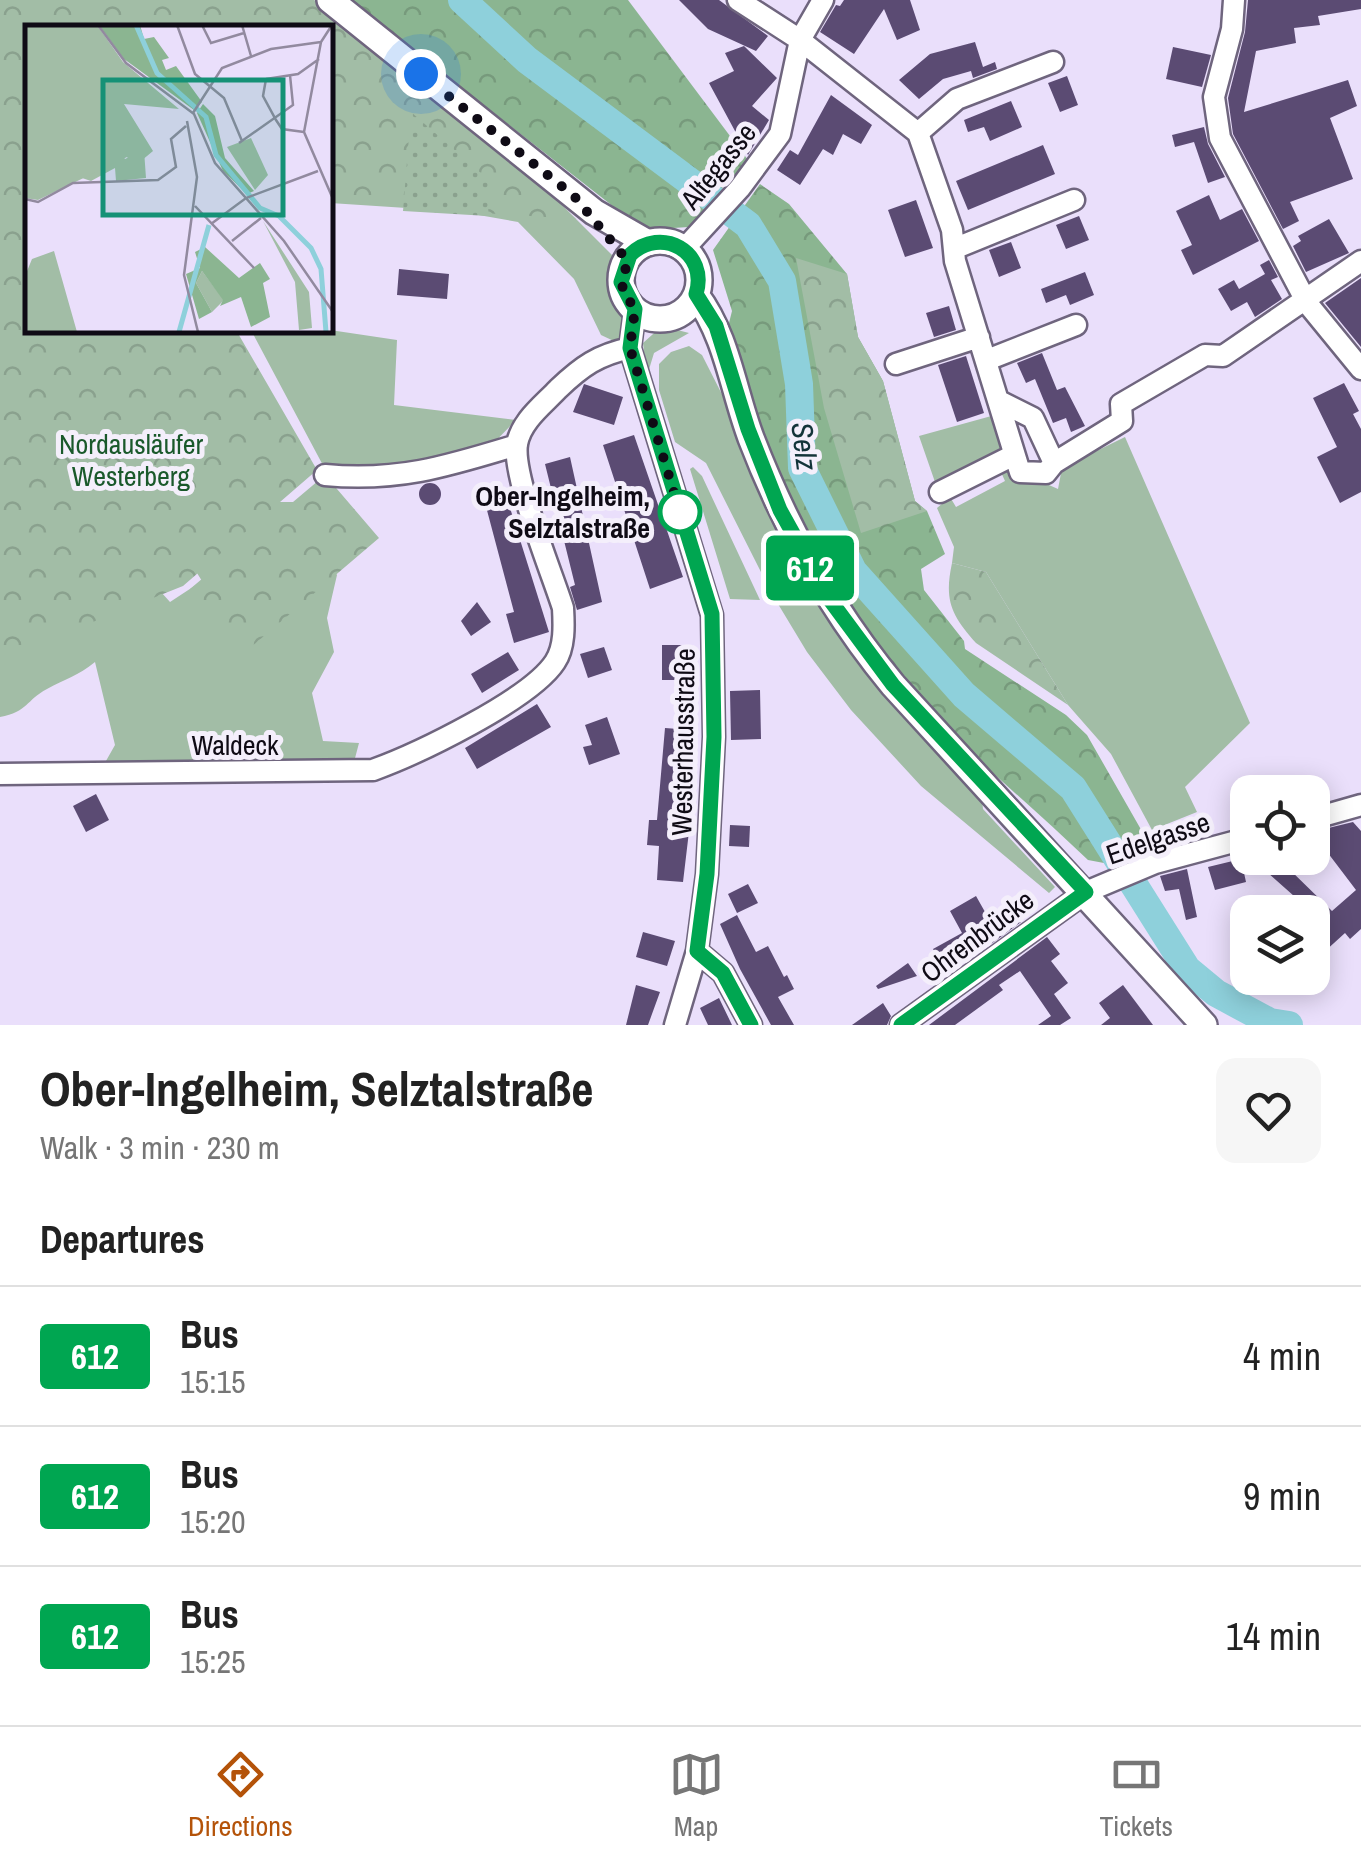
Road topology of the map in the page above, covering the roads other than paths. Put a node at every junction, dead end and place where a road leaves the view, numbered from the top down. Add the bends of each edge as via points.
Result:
1 (330, 0) edge
2 (738, 0) edge
3 (823, 0) edge
4 (1234, 0) edge
5 (800, 40) junction
6 (1053, 62) dead end
7 (918, 133) junction
8 (574, 196) junction
9 (1074, 200) dead end
10 (648, 243) junction
11 (956, 248) junction
12 (684, 249) junction
13 (627, 260) junction
14 (1361, 261) edge
15 (696, 294) junction
16 (1307, 302) junction
17 (653, 314) junction
18 (1076, 324) dead end
19 (979, 337) junction
20 (630, 348) junction
21 (987, 360) junction
22 (896, 364) dead end
23 (1361, 369) edge
24 (1001, 402) junction
25 (748, 429) junction
26 (517, 446) junction
27 (1012, 456) junction
28 (1054, 463) junction
29 (325, 475) dead end
30 (940, 492) dead end
31 (0, 774) edge
32 (1361, 805) edge
33 (1330, 814) edge
34 (1230, 843) edge
35 (1086, 892) junction
36 (697, 951) junction
37 (675, 1025) edge
38 (751, 1025) edge
39 (901, 1025) edge
40 (1204, 1025) edge

1 - 8 main road
2 - 5 street
3 - 5 street, Altegasse
4 - 16 street via 1214,121
5 - 7 street
5 - 12 street, Altegasse via 780,134
6 - 7 street via 957,100
7 - 11 street
8 - 10 main road
8 - 13 main road
9 - 11 street
10 - 12 main road
10 - 13 main road
11 - 19 street
12 - 15 main road via 697,270
13 - 17 main road via 622,290
14 - 16 street
15 - 17 main road
15 - 25 main road via 716,326
16 - 23 street
16 - 28 street via 1223,356 1205,355 1121,404 1122,422
17 - 20 street
17 - 25 main road via 700,334
18 - 21 street
19 - 21 street
19 - 22 street
20 - 26 street via 588,362 528,419
20 - 36 street, Westerhausstraße via 712,614 714,737
21 - 24 street
24 - 27 street
24 - 28 street via 1033,418
25 - 35 main road via 795,541 850,630
26 - 29 street via 424,473 374,480
26 - 31 street, Waldeck via 565,628 557,660 541,677 461,728 373,770
27 - 28 street via 1020,472 1037,476
27 - 30 street
32 - 33 street
34 - 35 street, Edelgasse via 1155,863
35 - 39 street, Ohrenbrücke
35 - 40 main road
36 - 37 street, Westerhausstraße
36 - 38 street via 723,973

